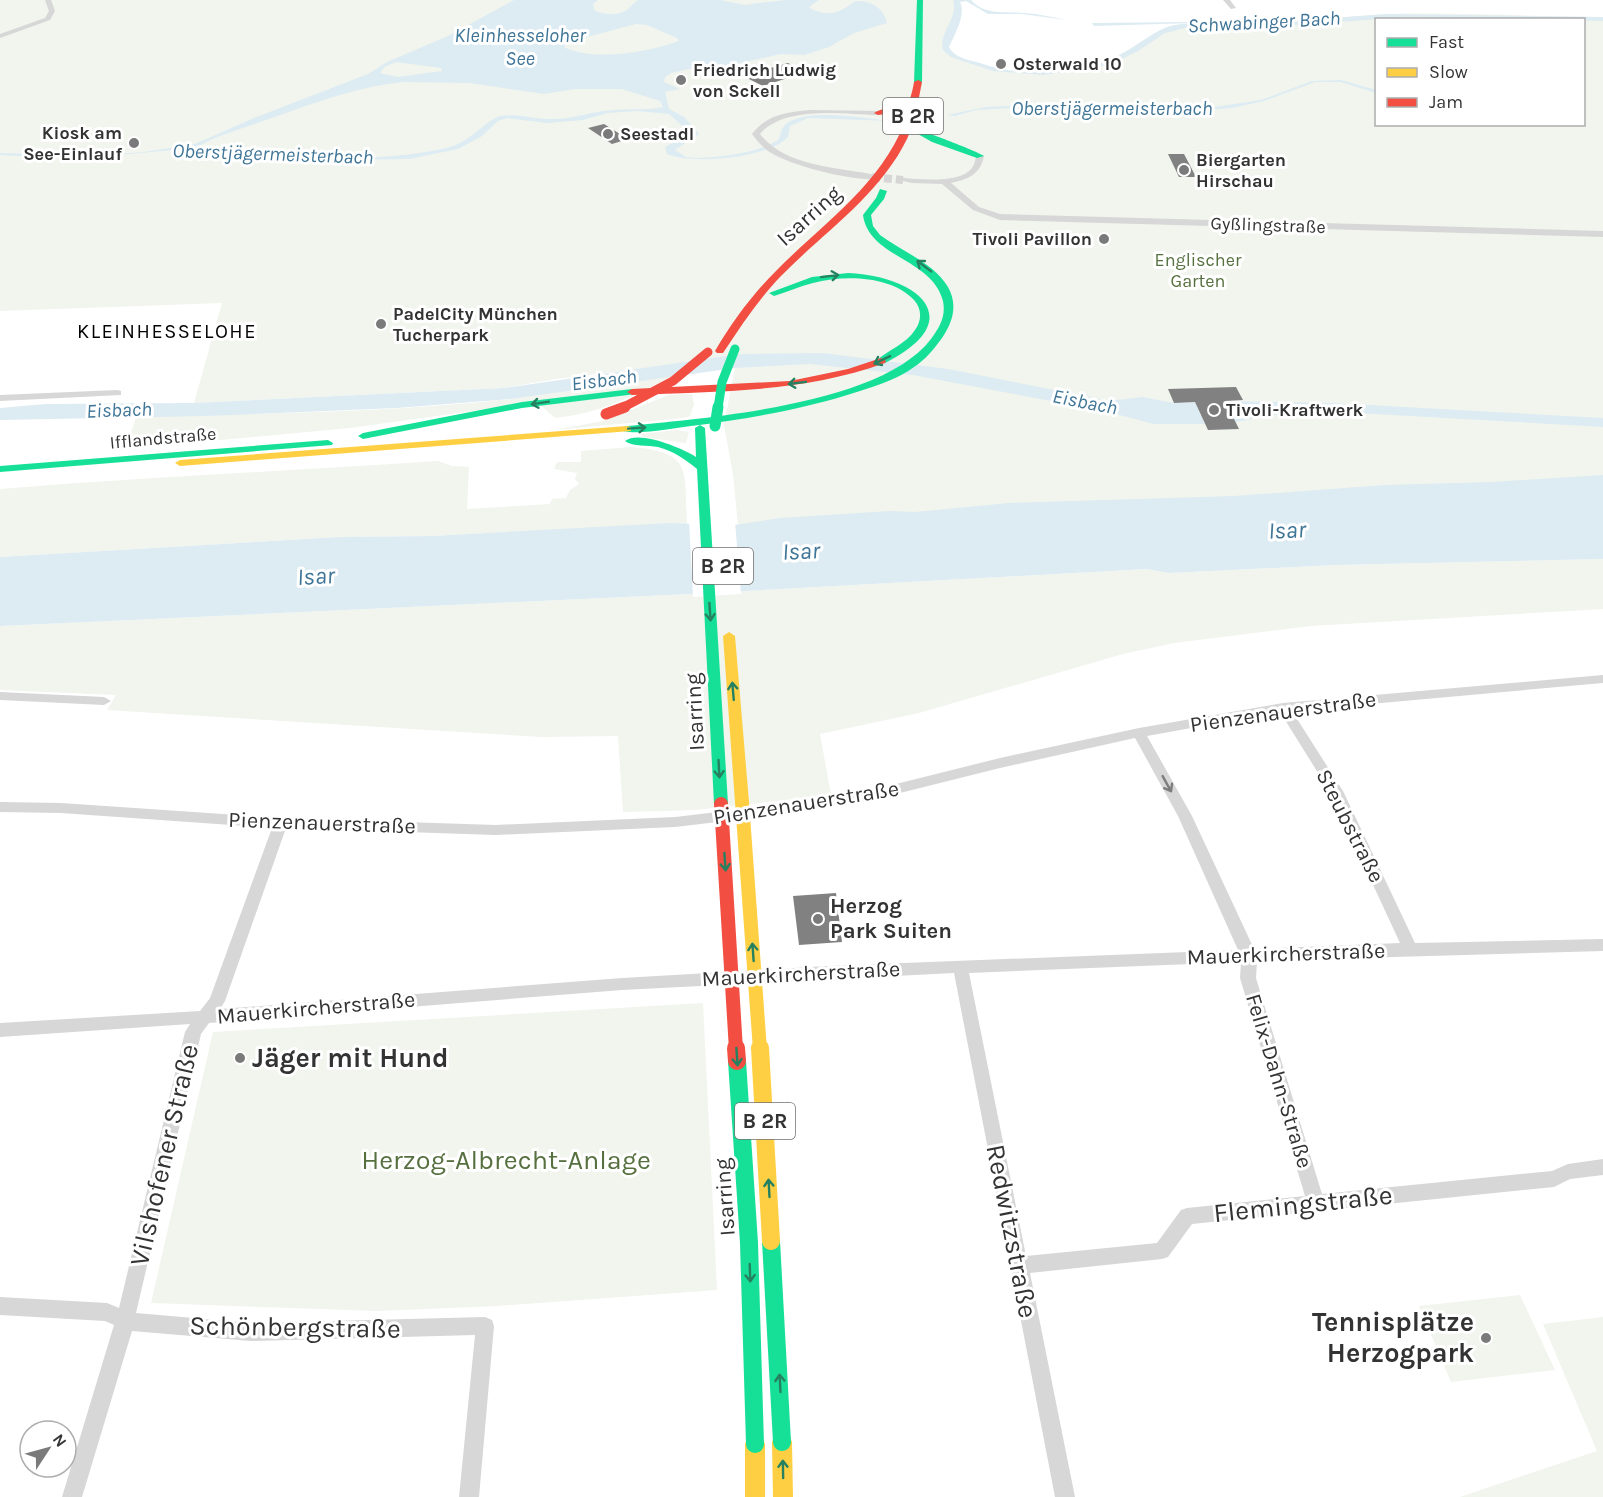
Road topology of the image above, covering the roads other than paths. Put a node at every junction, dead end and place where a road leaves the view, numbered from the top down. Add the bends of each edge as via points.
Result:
1 (48, 0) edge
2 (923, 0) edge
3 (1226, 0) edge
4 (1233, 8) dead end
5 (0, 36) edge
6 (916, 100) junction
7 (878, 113) junction
8 (918, 133) junction
9 (980, 156) joint
10 (902, 174) joint
11 (872, 177) tunnel mouth
12 (945, 182) junction
13 (883, 191) junction
14 (1603, 234) edge
15 (774, 293) junction
16 (722, 348) junction
17 (117, 393) dead end
18 (0, 398) edge
19 (328, 443) junction
20 (180, 463) junction
21 (0, 469) edge
22 (701, 471) junction
23 (0, 478) edge
24 (718, 500) dead end
25 (728, 622) dead end
26 (1603, 679) edge
27 (0, 696) edge
28 (104, 701) dead end
29 (1283, 707) junction
30 (1138, 733) junction
31 (0, 807) edge
32 (281, 823) junction
33 (1603, 945) edge
34 (1410, 949) junction
35 (1249, 956) junction
36 (960, 966) junction
37 (202, 1017) junction
38 (0, 1030) edge
39 (1603, 1167) edge
40 (1316, 1203) junction
41 (1019, 1265) junction
42 (0, 1306) edge
43 (125, 1321) junction
44 (72, 1497) edge
45 (469, 1497) edge
46 (755, 1497) edge
47 (783, 1497) edge
48 (1065, 1497) edge

1 - 5 street via 52,11 48,20
2 - 6 main road, Isarring / B 2R
2 - 8 main road, Isarring / B 2R via 931,61 929,97
3 - 4 street
6 - 7 main road via 908,109
6 - 8 main road, Isarring / B 2R
7 - 8 main road via 894,114
7 - 11 street via 782,115 766,121 756,134 772,150 816,166
8 - 9 main road
8 - 16 main road, Isarring / B 2R via 900,149 876,182 761,291
9 - 12 street via 973,172
10 - 12 street
10 - 13 main road, Isarring
12 - 14 street, Gyßlingstraße via 968,205 1000,217
13 - 15 main road, Isarring
20 -> 13 main road via 667,426 785,409 884,377 909,365 929,348 949,316 944,286 936,275 867,229 868,212
15 - 16 main road, Isarring via 750,323
15 -> 19 main road via 831,275 872,276 916,295 927,315 922,331 908,345 855,372 767,386 619,393 541,403
16 - 19 main road, bridge via 674,384 643,400 595,416 554,424
16 - 22 main road, Isarring / B 2R via 708,381 703,406
16 - 24 main road, Isarring, bridge via 722,382 715,426
17 - 18 street
19 - 21 main road, Ifflandstraße
20 - 22 main road via 325,462 616,440 660,442 678,448 691,456
20 - 23 main road, Ifflandstraße
22 -> 46 main road, Isarring / B 2R, bridge via 749,1243
47 -> 25 main road, Isarring / B 2R, bridge via 762,1075
26 - 29 street, Pienzenauerstraße
27 - 28 street
29 - 30 street, Pienzenauerstraße
29 - 34 street, Steubstraße via 1336,791
30 - 32 street, Pienzenauerstraße via 884,792 705,819 496,830
30 -> 35 street, Felix-Dahn-Straße via 1185,816
31 - 32 street, Pienzenauerstraße
32 - 37 street, Vilshofener Straße via 217,1001
33 - 34 street, Mauerkircherstraße
34 - 35 street, Mauerkircherstraße
35 - 36 street, Mauerkircherstraße
35 - 40 street, Felix-Dahn-Straße via 1248,978
36 - 37 street, Mauerkircherstraße via 622,984
36 - 41 street, Redwitzstraße
37 - 38 street, Mauerkircherstraße
37 - 43 street, Vilshofener Straße via 193,1032
39 - 40 street, Flemingstraße via 1568,1172 1554,1179
40 - 41 street, Flemingstraße via 1186,1216 1162,1251
41 - 48 street, Redwitzstraße
42 - 43 street, Schönbergstraße via 107,1312
43 - 44 street, Vilshofener Straße
43 - 45 street, Schönbergstraße via 251,1332 485,1326

